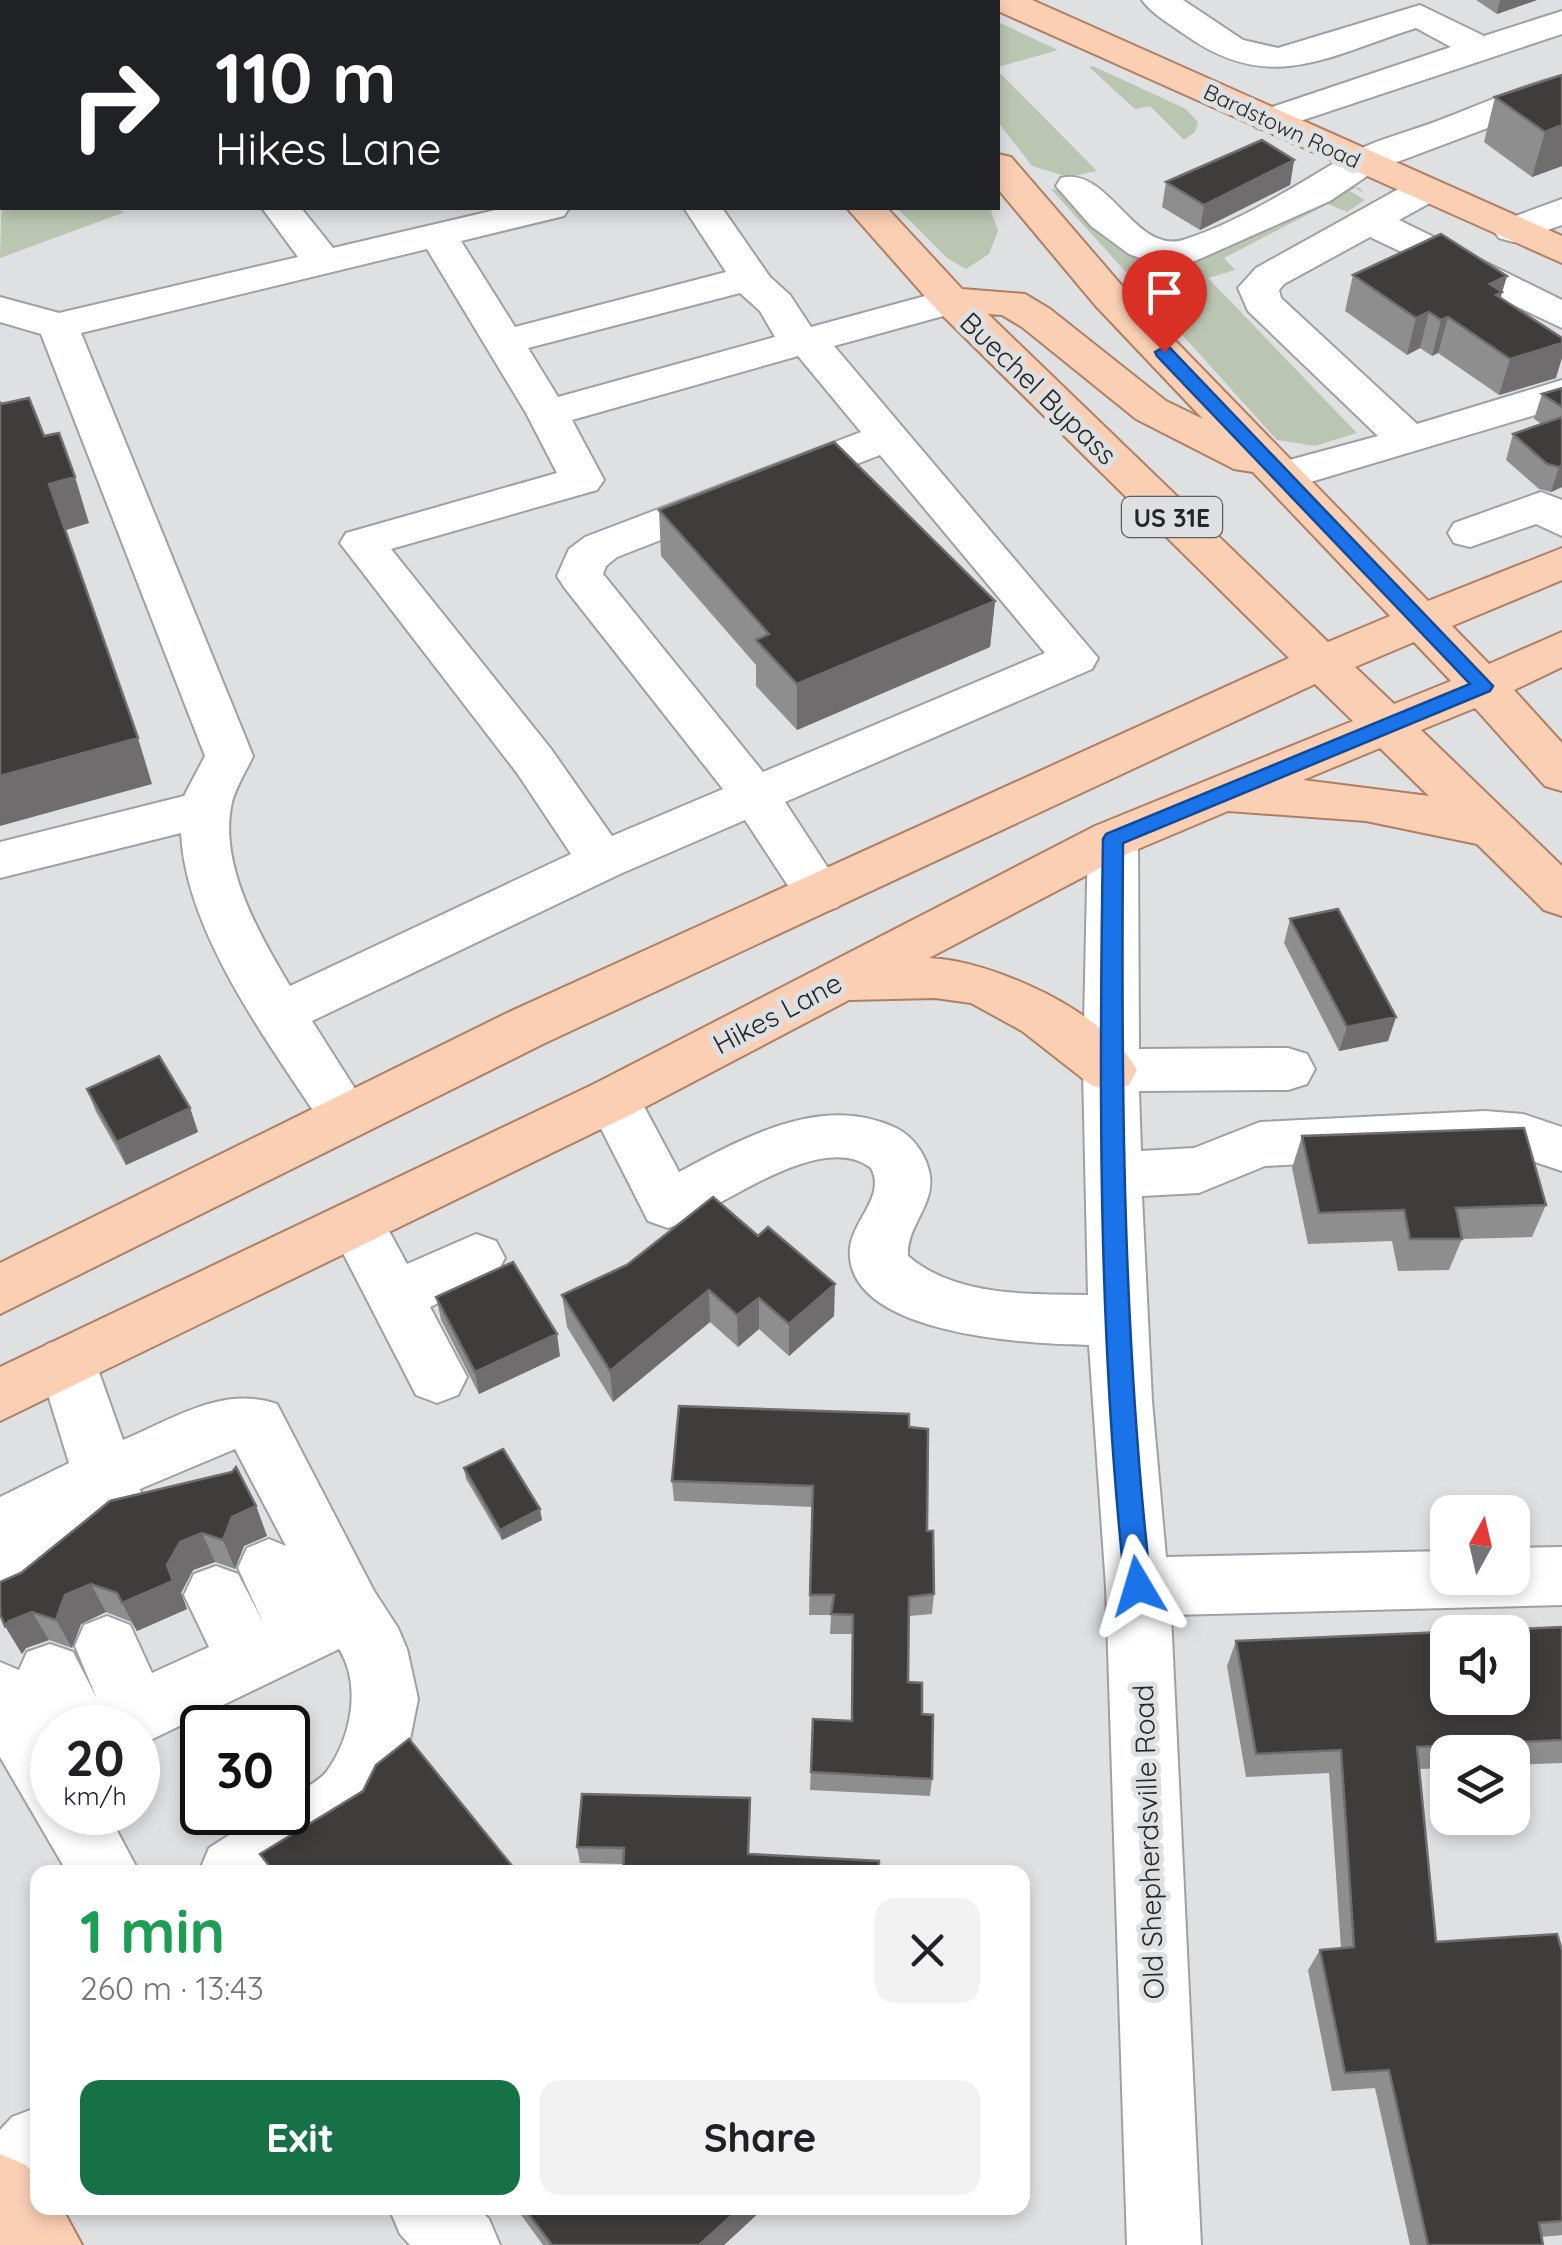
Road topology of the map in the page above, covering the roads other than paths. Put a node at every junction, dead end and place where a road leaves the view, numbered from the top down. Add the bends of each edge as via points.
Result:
1 (1014, 1) edge
2 (1173, 2) edge
3 (1407, 8) edge
4 (1562, 22) edge
5 (1482, 50) junction
6 (1562, 86) edge
7 (1270, 120) junction
8 (1362, 162) junction
9 (1000, 168) edge
10 (1075, 186) dead end
11 (1425, 190) junction
12 (1028, 203) junction
13 (283, 210) edge
14 (542, 210) edge
15 (704, 210) edge
16 (868, 210) edge
17 (1562, 211) edge
18 (1369, 221) junction
19 (1513, 230) junction
20 (438, 235) junction
21 (1562, 252) edge
22 (322, 260) junction
23 (753, 282) junction
24 (951, 301) junction
25 (0, 309) edge
26 (1562, 316) edge
27 (58, 326) junction
28 (803, 341) junction
29 (504, 342) junction
30 (1562, 393) edge
31 (547, 414) junction
32 (888, 437) junction
33 (1409, 441) junction
34 (1282, 476) junction
35 (1555, 509) edge
36 (1470, 532) dead end
37 (1562, 563) edge
38 (1420, 622) junction
39 (1562, 648) edge
40 (1320, 664) junction
41 (1484, 686) junction
42 (1383, 726) junction
43 (1562, 774) edge
44 (756, 797) junction
45 (1214, 797) junction
46 (205, 810) junction
47 (1494, 831) junction
48 (1113, 839) junction
49 (0, 860) edge
50 (602, 861) junction
51 (820, 894) junction
52 (1562, 897) edge
53 (834, 982) junction
54 (281, 1013) junction
55 (1288, 1069) dead end
56 (1110, 1070) junction
57 (614, 1099) junction
58 (346, 1118) junction
59 (1562, 1149) edge
60 (1114, 1175) junction
61 (356, 1224) junction
62 (476, 1258) dead end
63 (0, 1290) edge
64 (392, 1298) junction
65 (1120, 1320) junction
66 (68, 1362) junction
67 (436, 1377) dead end
68 (0, 1395) edge
69 (151, 1490) junction
70 (26, 1554) edge
71 (1562, 1576) edge
72 (1530, 1577) edge
73 (1430, 1579) edge
74 (243, 1581) dead end
75 (1138, 1586) junction
76 (301, 1635) junction
77 (108, 1646) dead end
78 (80, 1705) edge
79 (141, 1705) edge
80 (94, 1835) edge
81 (103, 1865) edge
82 (243, 1865) edge
83 (30, 2152) edge
84 (0, 2183) edge
85 (0, 2191) edge
86 (433, 2215) edge
87 (45, 2245) edge
88 (463, 2245) edge
89 (1164, 2245) edge

1 - 7 main road, Bardstown Road
2 - 3 street via 1240,54 1260,59 1280,59
3 - 5 street
4 - 5 street
5 - 7 street
6 - 8 street
7 - 8 main road, Bardstown Road
8 - 10 street via 1316,194 1186,253 1143,246
8 - 11 main road, Bardstown Road
9 - 12 main road
11 - 18 street
11 - 19 main road, Bardstown Road
12 - 24 main road via 1022,259 991,285
12 - 34 main road
13 - 22 street
14 - 20 street
15 - 23 street
16 - 24 main road, Buechel Bypass / US 31E
17 - 19 street
18 - 26 street
18 - 33 street via 1258,288 1262,302
19 - 21 main road, Bardstown Road
20 - 22 street
20 - 29 street
22 - 27 street
23 - 28 street
23 - 29 street
24 - 28 street
24 - 34 main road via 1011,303 1151,410
24 - 40 main road, Buechel Bypass / US 31E
25 - 27 street
27 - 46 street via 230,756
28 - 31 street
28 - 32 street
29 - 31 street
30 - 33 street
31 - 50 street via 582,480 362,542 534,761
32 - 44 street via 601,547 585,560 580,576
32 - 44 street via 1076,658
33 - 34 street
34 - 38 main road
35 - 36 street
37 - 38 main road
38 - 40 main road
38 - 41 main road
39 - 41 main road, Hikes Lane
40 - 42 main road, Buechel Bypass / US 31E
40 - 51 main road
41 - 42 main road, Hikes Lane
41 - 43 main road
42 - 45 main road, Hikes Lane
42 - 47 main road, Buechel Bypass / US 31E
44 - 50 street
44 - 51 street
45 - 47 main road via 1365,802
45 - 48 main road, Hikes Lane
46 - 49 street
46 - 54 street via 222,908
47 - 52 main road, Buechel Bypass / US 31E
48 - 53 main road, Hikes Lane
48 - 56 street, Old Shepherdsville Road
50 - 54 street
51 - 58 main road
53 - 56 main road via 968,982 1056,1027
53 - 57 main road, Hikes Lane
54 - 58 street
55 - 56 street
56 - 60 street, Old Shepherdsville Road
57 - 61 main road, Hikes Lane
57 - 65 street via 668,1205 826,1134 878,1142 896,1156 902,1175 902,1192 878,1241 886,1271 904,1285 967,1310
58 - 63 main road
59 - 60 street via 1485,1133 1260,1144 1199,1170
60 - 65 street, Old Shepherdsville Road
61 - 64 street
61 - 66 main road, Hikes Lane
62 - 64 street
64 - 67 street
65 - 75 street, Old Shepherdsville Road
66 - 68 main road, Hikes Lane
66 - 69 street
69 - 70 street
69 - 76 street via 232,1422 256,1423
71 - 72 street
73 - 75 street
74 - 76 street
75 - 89 street, Old Shepherdsville Road
76 - 79 street
76 - 82 street via 375,1649 385,1699 376,1744 349,1796
77 - 78 street
80 - 81 street
83 - 84 street
85 - 87 main road
86 - 88 street

